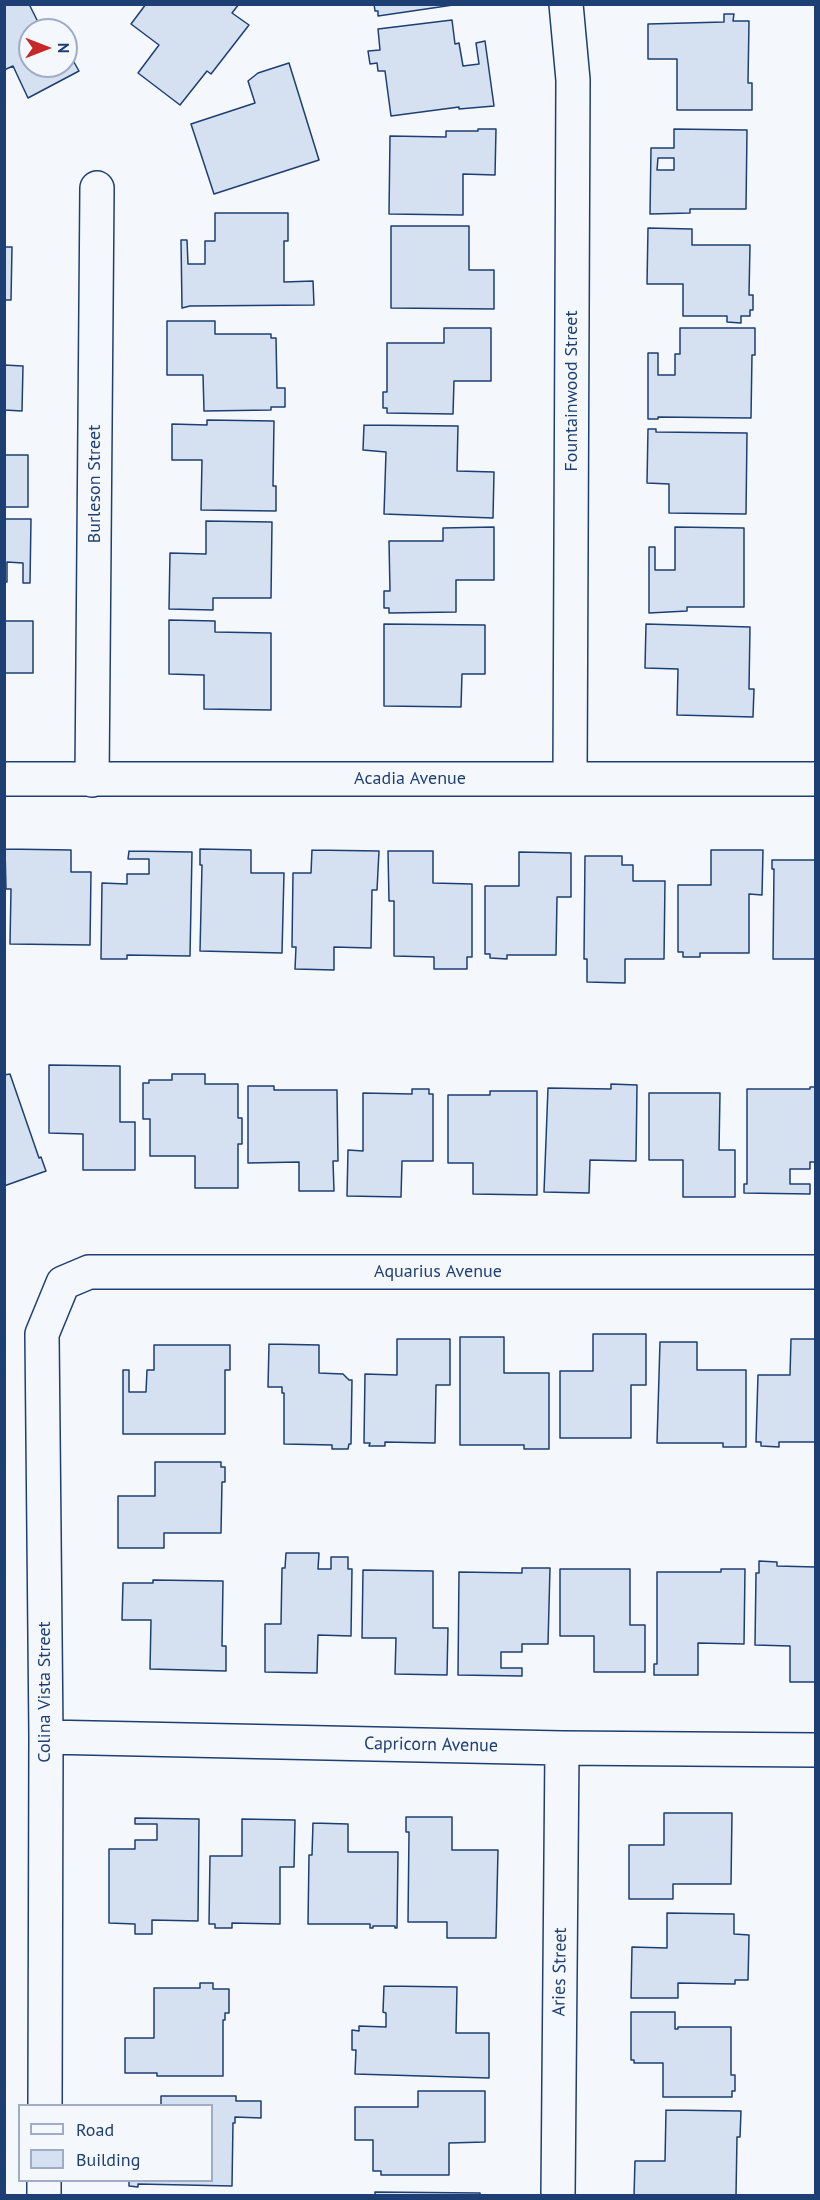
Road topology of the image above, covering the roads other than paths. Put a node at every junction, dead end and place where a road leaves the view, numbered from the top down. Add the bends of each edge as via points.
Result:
1 (566, 4) edge
2 (97, 188) dead end
3 (4, 779) edge
4 (570, 779) junction
5 (816, 779) edge
6 (92, 780) junction
7 (816, 1272) edge
8 (63, 1283) joint
9 (46, 1737) junction
10 (562, 1748) junction
11 (816, 1750) edge
12 (45, 2104) edge
13 (558, 2196) edge

1 - 4 street, Fountainwood Street via 573,80
2 - 6 street, Burleson Street
3 - 6 street, Acadia Avenue
4 - 5 street, Acadia Avenue
4 - 6 street, Acadia Avenue
7 - 8 street, Aquarius Avenue via 89,1272
8 - 9 street, Colina Vista Street via 42,1334
9 - 10 street, Capricorn Avenue
9 - 12 street, Colina Vista Street
10 - 11 street, Capricorn Avenue
10 - 13 street, Aries Street

